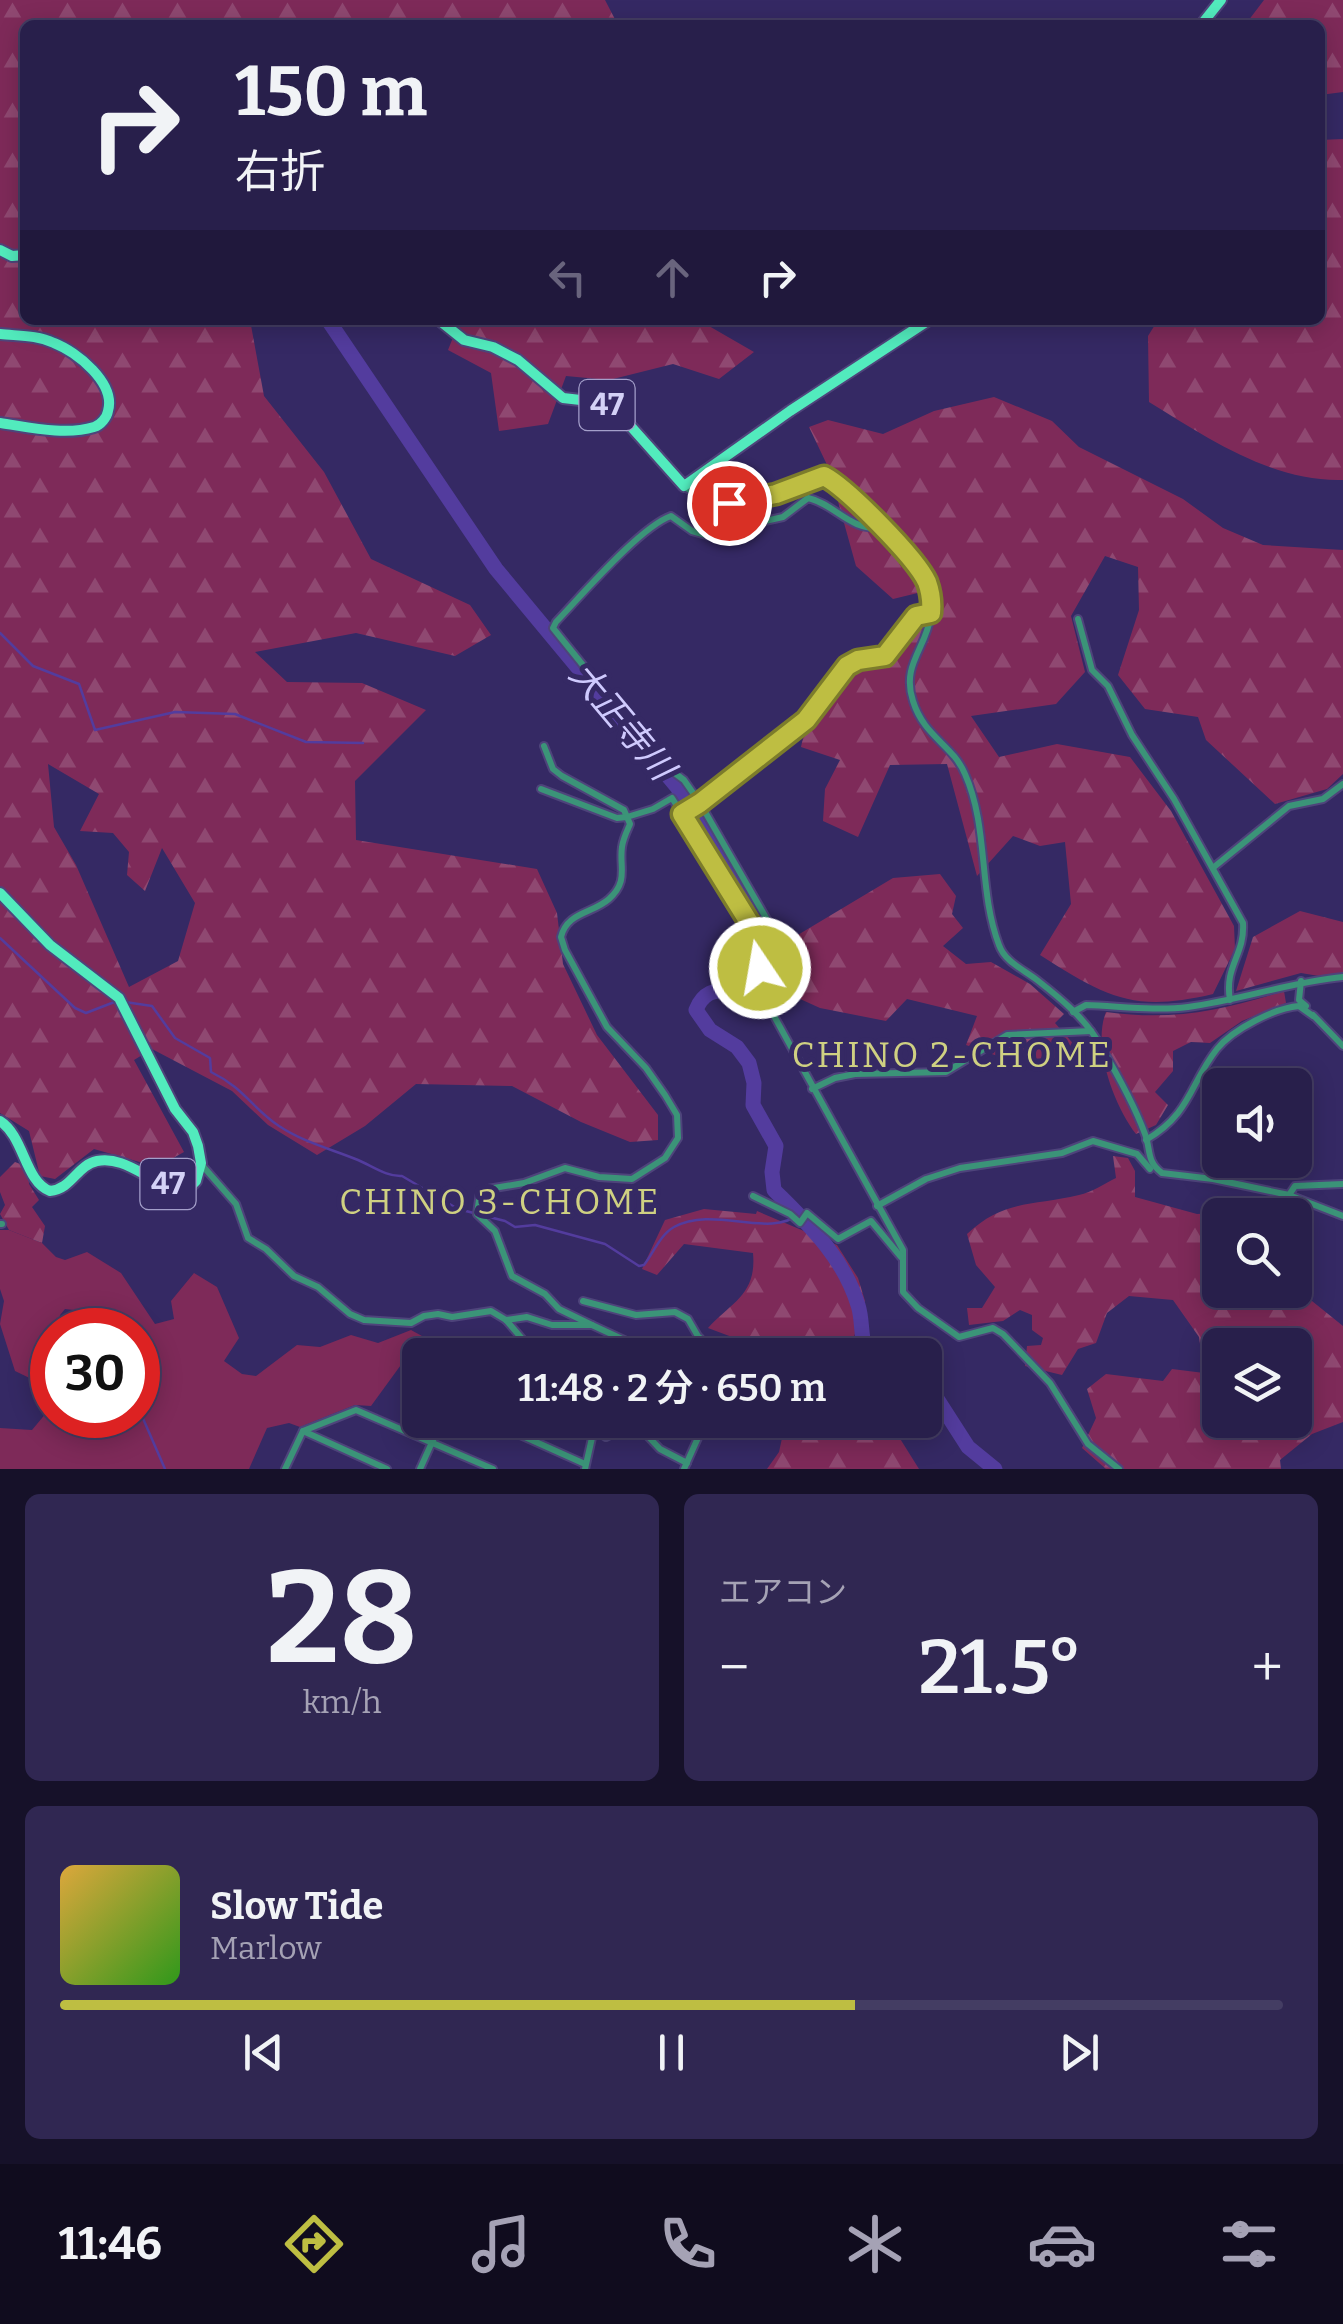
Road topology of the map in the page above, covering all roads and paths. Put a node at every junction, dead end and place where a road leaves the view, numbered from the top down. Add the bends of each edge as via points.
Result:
1 (1221, 0) edge
2 (1205, 20) edge
3 (446, 325) edge
4 (921, 325) edge
5 (0, 334) edge
6 (0, 423) edge
7 (684, 486) junction
8 (879, 526) junction
9 (931, 613) junction
10 (1078, 619) dead end
11 (544, 746) dead end
12 (1343, 784) edge
13 (542, 788) dead end
14 (700, 803) junction
15 (682, 814) junction
16 (627, 817) junction
17 (1214, 867) junction
18 (0, 894) edge
19 (1343, 977) edge
20 (1301, 981) junction
21 (763, 989) junction
22 (1230, 1000) junction
23 (1073, 1012) junction
24 (1314, 1016) junction
25 (1091, 1032) junction
26 (1343, 1046) edge
27 (812, 1089) junction
28 (0, 1122) edge
29 (1146, 1140) junction
30 (201, 1163) junction
31 (1162, 1174) junction
32 (1343, 1184) edge
33 (753, 1196) dead end
34 (1289, 1196) junction
35 (877, 1206) junction
36 (1343, 1216) edge
37 (902, 1258) junction
38 (584, 1300) dead end
39 (506, 1320) junction
40 (592, 1326) junction
41 (521, 1338) edge
42 (619, 1338) edge
43 (700, 1338) edge
44 (303, 1432) junction
45 (434, 1438) edge
46 (531, 1438) edge
47 (592, 1438) edge
48 (650, 1438) edge
49 (698, 1438) edge
50 (432, 1442) junction
51 (585, 1466) edge
52 (686, 1466) edge
53 (285, 1469) edge
54 (387, 1469) edge
55 (420, 1469) edge
56 (493, 1469) edge
57 (1118, 1469) edge

1 - 2 main road
3 - 7 main road, 47 via 464,340 518,360 564,398 618,412
4 - 7 main road
5 - 6 main road via 59,344 103,380 111,397 108,416 96,427
7 - 8 street via 712,502 729,503 824,476
8 - 9 street via 926,579
8 - 14 street via 854,522 808,498 783,517 752,524 726,541 671,516 556,622 553,628
9 - 14 street via 916,616 885,656 847,666 806,720
9 - 23 street via 908,680 922,720 965,773 998,943 1004,956
10 - 17 street via 1092,670 1108,686
11 - 16 street via 553,769
12 - 17 street via 1323,799 1290,806
13 - 16 street
14 - 15 street
14 - 21 street via 780,942 776,970
15 - 16 street via 672,798
15 - 21 street via 760,940 766,961 755,975
16 - 40 street via 617,888 569,920 561,937 607,1028 666,1095 677,1115 678,1138 665,1158 632,1179 565,1168 488,1188 480,1193 476,1214 495,1231 512,1276
17 - 22 street via 1243,923 1244,940 1226,979
18 - 30 main road, 47 via 122,1003 193,1132
19 - 20 street
20 - 22 street
20 - 24 street via 1299,1000
21 - 27 street
22 - 23 street via 1184,1007 1086,1005
23 - 25 street
24 - 26 street
24 - 29 street via 1290,1007 1218,1048 1186,1105
25 - 27 street via 1006,1036 946,1072 855,1074
25 - 29 street
27 - 35 street
28 - 30 main road, 47 via 11,1129 38,1184 50,1192 98,1160 183,1188 196,1180
29 - 31 street via 1149,1160
30 - 39 street via 236,1204 248,1238 350,1314 411,1323 438,1314 491,1312
31 - 34 street
31 - 35 street via 1137,1154 1093,1141 960,1168
32 - 34 street via 1295,1186
33 - 37 street via 796,1219 806,1213 838,1239 871,1221
34 - 36 street
35 - 37 street
37 - 57 street via 903,1292 918,1308 959,1338 993,1328 1003,1334 1050,1383 1088,1444
38 - 43 street via 636,1315 675,1312
39 - 40 street
39 - 41 street
40 - 42 street
44 - 50 street via 356,1410
44 - 53 street
44 - 54 street
45 - 50 street
46 - 51 street
47 - 51 street
48 - 52 street
49 - 52 street
50 - 55 street
50 - 56 street

